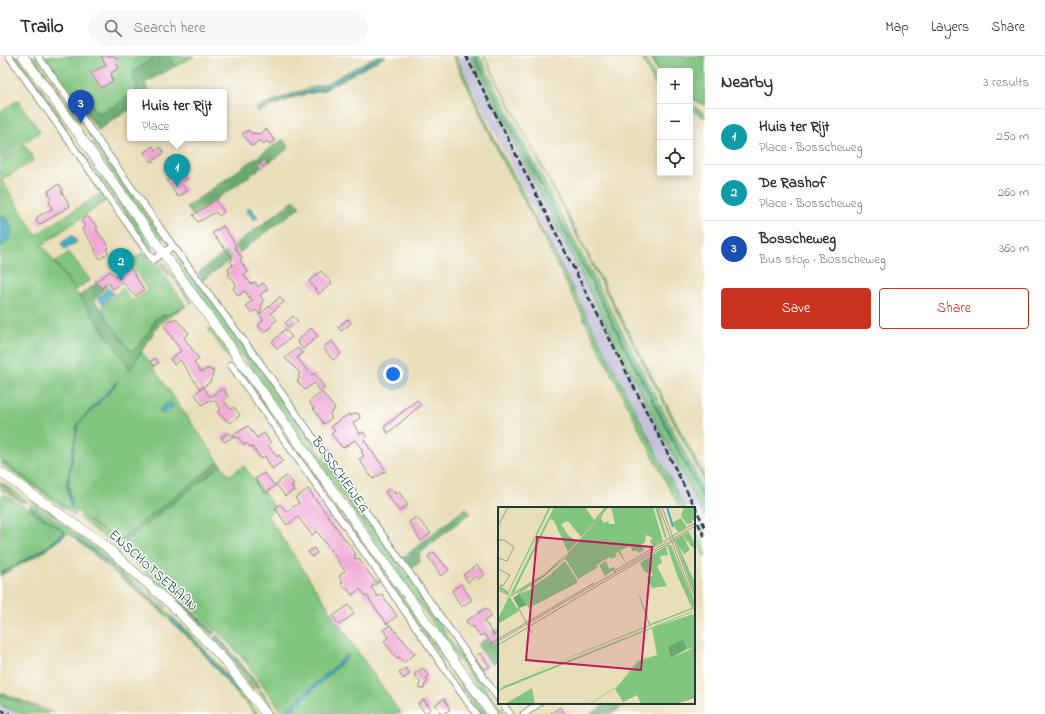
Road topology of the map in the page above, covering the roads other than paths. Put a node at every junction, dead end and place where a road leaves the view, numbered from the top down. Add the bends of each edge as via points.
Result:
1 (9, 56) edge
2 (23, 56) edge
3 (38, 56) edge
4 (173, 246) junction
5 (164, 254) junction
6 (231, 365) dead end
7 (288, 425) junction
8 (278, 432) junction
9 (0, 472) edge
10 (498, 698) edge
11 (503, 704) edge
12 (538, 704) edge
13 (266, 714) edge
14 (476, 714) edge
15 (492, 714) edge
16 (510, 714) edge
17 (524, 714) edge

1 - 5 street via 153,260
2 - 5 main road, BOSSCHEWEG
3 - 4 street, BOSSCHEWEG
4 - 5 street
4 - 10 street, BOSSCHEWEG via 266,370
5 - 7 main road, BOSSCHEWEG
6 - 8 street, BOSSCHEWEG
7 - 8 street
7 - 15 main road, BOSSCHEWEG
8 - 14 street, BOSSCHEWEG
9 - 13 main road, ENSCHOTSEBAAN via 103,544 175,608 226,662
11 - 16 street
12 - 17 street

